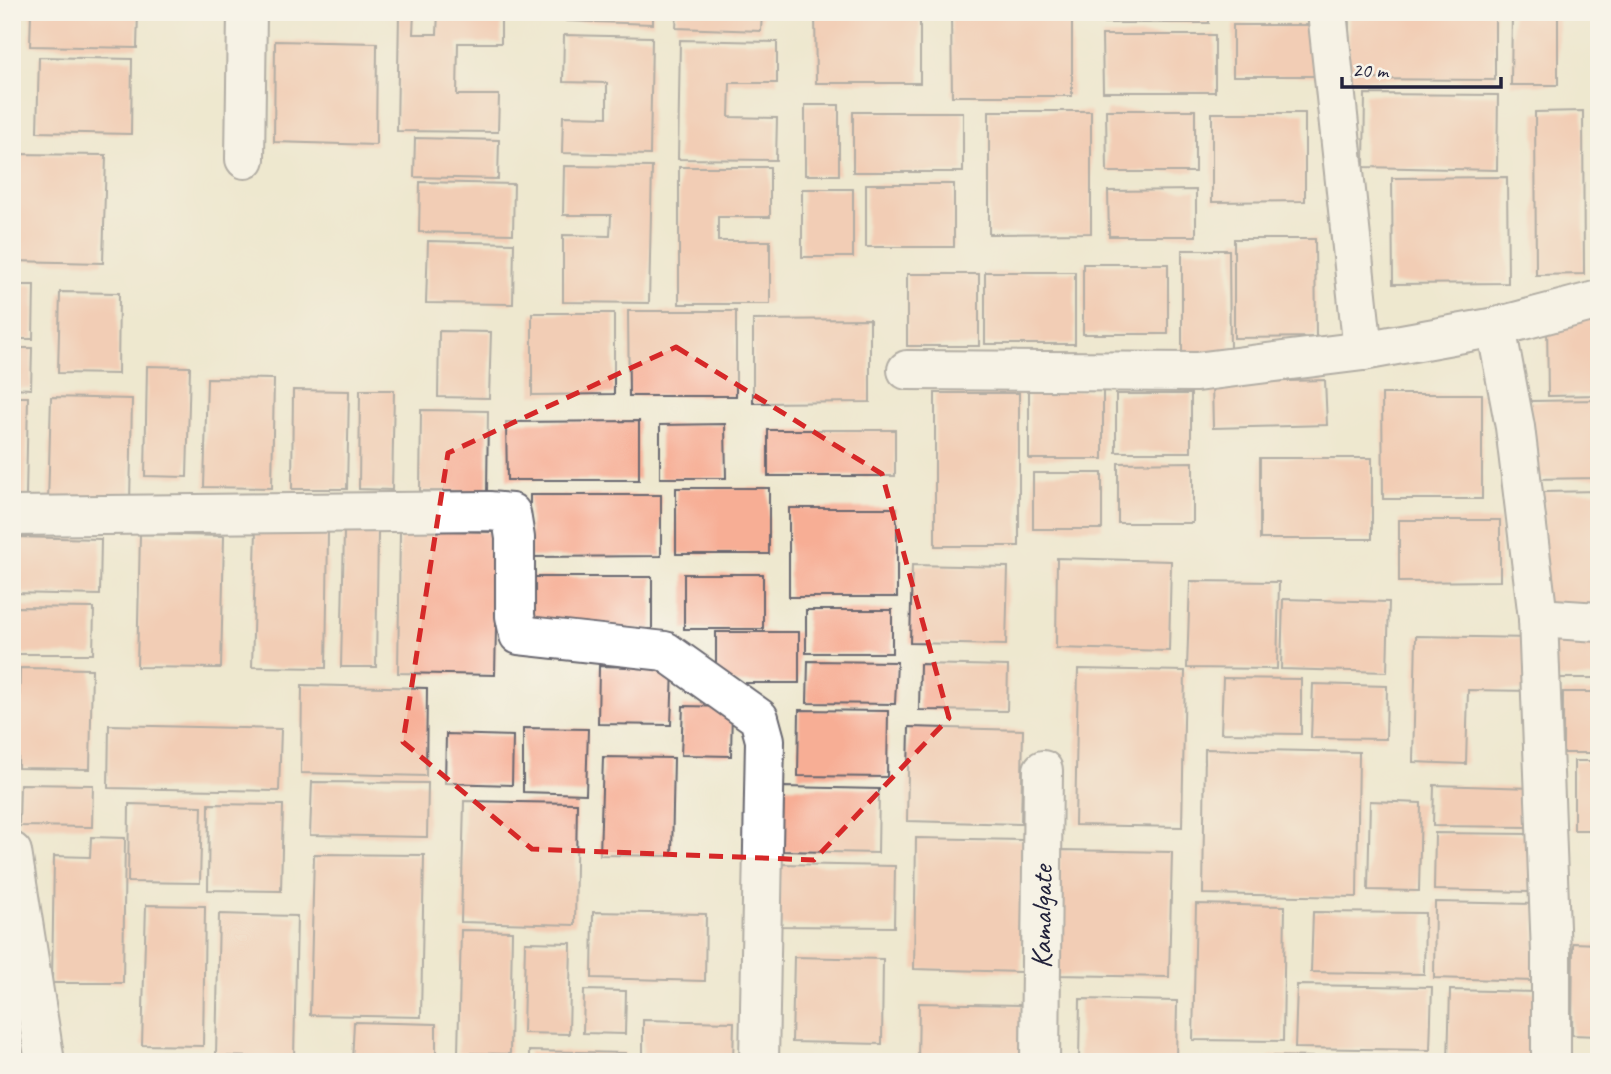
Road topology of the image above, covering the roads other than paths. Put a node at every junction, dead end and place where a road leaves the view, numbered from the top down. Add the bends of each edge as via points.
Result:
1 (247, 12) edge
2 (1327, 12) edge
3 (245, 159) dead end
4 (1599, 300) edge
5 (1496, 327) junction
6 (1363, 351) junction
7 (907, 370) dead end
8 (12, 516) edge
9 (1538, 618) junction
10 (1599, 621) edge
11 (1043, 770) dead end
12 (12, 852) edge
13 (45, 1062) edge
14 (759, 1062) edge
15 (1040, 1062) edge
16 (1551, 1062) edge

1 - 3 street
2 - 6 street
4 - 5 street
5 - 6 street
5 - 9 street via 1515,427
6 - 7 street via 1196,372
8 - 14 street via 511,513 519,635 666,651 759,719 765,764
9 - 10 street
9 - 16 street
11 - 15 street, Kamalgate
12 - 13 street

